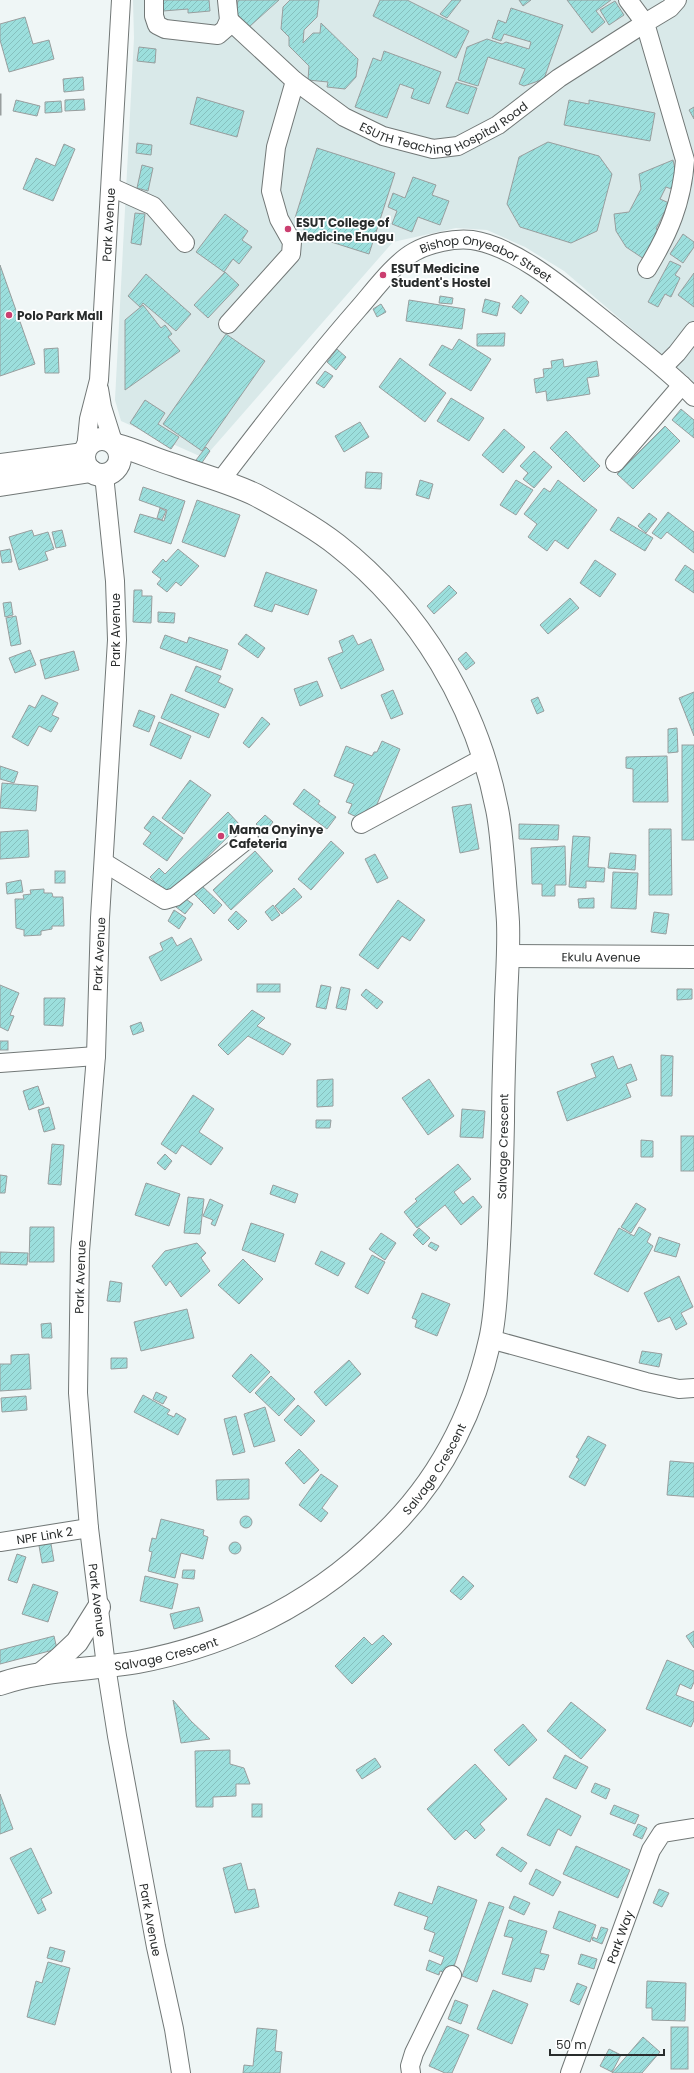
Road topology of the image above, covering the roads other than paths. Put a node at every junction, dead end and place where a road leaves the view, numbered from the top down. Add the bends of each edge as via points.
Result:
1 (121, 0) edge
2 (154, 0) edge
3 (227, 0) edge
4 (628, 0) edge
5 (676, 0) edge
6 (230, 20) junction
7 (645, 23) junction
8 (295, 81) junction
9 (111, 187) junction
10 (185, 243) dead end
11 (647, 269) dead end
12 (228, 324) dead end
13 (694, 331) edge
14 (663, 367) junction
15 (99, 380) junction
16 (688, 391) edge
17 (114, 443) junction
18 (96, 463) junction
19 (616, 463) dead end
20 (169, 464) junction
21 (4, 474) edge
22 (221, 480) junction
23 (484, 757) junction
24 (361, 824) dead end
25 (248, 838) dead end
26 (105, 863) junction
27 (508, 956) junction
28 (694, 957) edge
29 (96, 1056) junction
30 (0, 1063) edge
31 (490, 1339) junction
32 (694, 1388) edge
33 (89, 1528) junction
34 (0, 1542) edge
35 (99, 1607) junction
36 (106, 1666) junction
37 (40, 1674) junction
38 (0, 1684) edge
39 (694, 1828) edge
40 (452, 1975) dead end
41 (181, 2073) edge
42 (411, 2073) edge
43 (570, 2073) edge

1 - 9 street, Park Avenue
2 - 6 street via 157,25 165,29 218,34 225,29
3 - 6 street
4 - 7 street
5 - 7 street, ESUTH Teaching Hospital Road via 670,8
6 - 8 street, ESUTH Teaching Hospital Road
7 - 8 street, ESUTH Teaching Hospital Road via 564,74 498,124 458,146 433,149 383,136 344,117
7 - 11 street via 685,160 684,178 672,223
8 - 12 street via 276,147 271,191 279,219 292,242 291,254
9 - 10 street via 153,206
9 - 15 street, Park Avenue
13 - 14 street via 678,353
14 - 16 street, Bishop Onyeabor Street
14 - 22 street, Bishop Onyeabor Street via 558,284 526,262 486,243 472,240 446,241 413,253 387,276 332,338
15 - 17 street via 102,407
15 - 18 street, Park Avenue via 89,419
16 - 19 street
17 - 18 main road via 120,455
17 - 18 main road, Salvage Crescent via 104,438 89,444
17 - 20 main road, Salvage Crescent
18 - 20 main road
18 - 21 main road
18 - 26 street, Park Avenue via 116,581 117,640
20 - 22 main road, Salvage Crescent
22 - 23 main road, Salvage Crescent via 255,495 311,527 338,546 384,588 410,618 449,676 470,719
23 - 24 street
23 - 27 main road, Salvage Crescent via 498,810 508,923
25 - 26 street via 175,897 165,900
26 - 29 street, Park Avenue via 100,918
27 - 28 main road, Ekulu Avenue
27 - 31 main road, Salvage Crescent via 502,1197 494,1317
29 - 30 street
29 - 33 street, Park Avenue via 80,1251 78,1393
31 - 32 street via 646,1382 679,1389
31 - 36 main road, Salvage Crescent via 477,1386 459,1432 436,1472 409,1508 384,1535 347,1568 301,1601 228,1637 169,1655
33 - 34 street, NPF Link 2
33 - 35 street, Park Avenue
35 - 36 street, Park Avenue
35 - 37 main road via 76,1642
36 - 37 main road, Salvage Crescent
36 - 41 street, Park Avenue
37 - 38 main road, Salvage Crescent
39 - 43 street, Park Way via 662,1833 651,1850
40 - 42 street via 414,2053 410,2066

